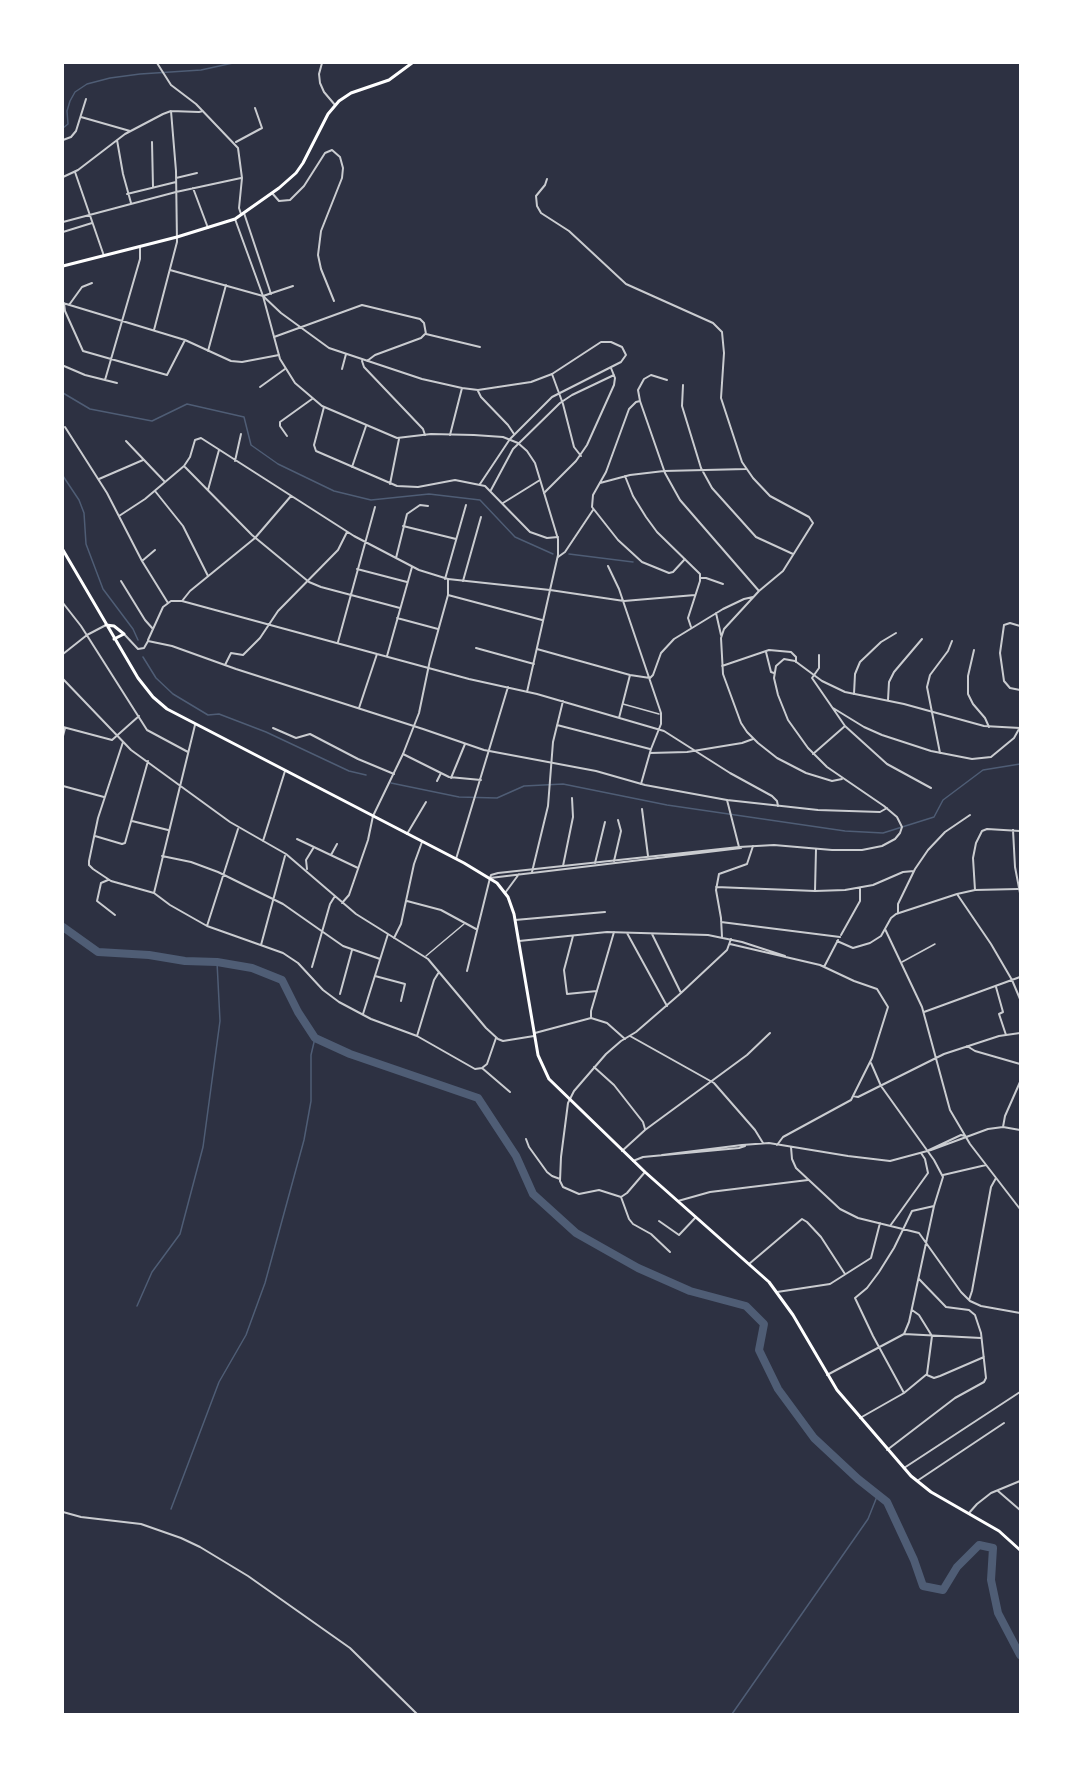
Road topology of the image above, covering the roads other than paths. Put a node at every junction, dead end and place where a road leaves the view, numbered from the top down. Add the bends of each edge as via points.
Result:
1 (156, 63) edge
2 (322, 63) edge
3 (412, 63) edge
4 (86, 99) dead end
5 (335, 105) junction
6 (255, 108) dead end
7 (171, 111) junction
8 (203, 111) junction
9 (81, 117) junction
10 (131, 131) junction
11 (117, 140) junction
12 (63, 141) edge
13 (152, 142) dead end
14 (235, 143) junction
15 (75, 172) junction
16 (197, 173) dead end
17 (63, 177) edge
18 (242, 178) junction
19 (547, 179) dead end
20 (176, 180) junction
21 (153, 188) junction
22 (193, 188) junction
23 (176, 192) junction
24 (272, 193) junction
25 (127, 194) junction
26 (131, 203) junction
27 (90, 213) junction
28 (242, 214) junction
29 (234, 219) junction
30 (63, 222) edge
31 (93, 223) junction
32 (208, 228) junction
33 (67, 231) junction
34 (63, 232) edge
35 (177, 237) junction
36 (139, 246) junction
37 (104, 256) junction
38 (63, 266) edge
39 (170, 270) junction
40 (92, 283) dead end
41 (226, 285) junction
42 (293, 286) dead end
43 (271, 294) junction
44 (262, 296) junction
45 (333, 301) dead end
46 (64, 303) edge
47 (69, 305) junction
48 (65, 315) edge
49 (123, 320) junction
50 (302, 328) junction
51 (154, 330) junction
52 (425, 334) junction
53 (274, 337) junction
54 (185, 340) junction
55 (480, 347) dead end
56 (208, 351) junction
57 (346, 354) junction
58 (279, 355) junction
59 (111, 359) junction
60 (362, 359) junction
61 (367, 361) junction
62 (64, 366) edge
63 (611, 368) junction
64 (285, 369) junction
65 (342, 369) dead end
66 (552, 374) junction
67 (614, 375) junction
68 (105, 380) junction
69 (667, 380) dead end
70 (117, 383) dead end
71 (683, 385) dead end
72 (261, 387) dead end
73 (462, 388) junction
74 (478, 390) junction
75 (559, 392) junction
76 (312, 399) junction
77 (562, 401) junction
78 (640, 401) junction
79 (324, 407) junction
80 (366, 426) junction
81 (65, 427) dead end
82 (241, 434) dead end
83 (514, 434) junction
84 (425, 435) junction
85 (450, 435) junction
86 (287, 436) dead end
87 (399, 439) junction
88 (510, 439) junction
89 (126, 441) dead end
90 (518, 443) junction
91 (219, 450) junction
92 (581, 456) junction
93 (144, 459) junction
94 (236, 461) junction
95 (184, 466) junction
96 (352, 467) junction
97 (746, 469) junction
98 (702, 470) junction
99 (664, 471) junction
100 (626, 476) junction
101 (99, 479) junction
102 (540, 480) junction
103 (165, 482) junction
104 (600, 483) junction
105 (390, 484) junction
106 (480, 484) junction
107 (155, 490) junction
108 (491, 490) junction
109 (208, 491) junction
110 (544, 493) junction
111 (291, 496) junction
112 (503, 503) junction
113 (466, 505) dead end
114 (428, 506) dead end
115 (375, 507) dead end
116 (593, 510) junction
117 (119, 516) junction
118 (481, 517) dead end
119 (404, 526) junction
120 (348, 532) junction
121 (558, 537) junction
122 (255, 538) junction
123 (456, 539) junction
124 (365, 542) junction
125 (63, 550) edge
126 (155, 550) dead end
127 (793, 554) junction
128 (558, 557) junction
129 (396, 558) junction
130 (685, 559) junction
131 (142, 561) junction
132 (608, 566) dead end
133 (412, 567) junction
134 (357, 569) junction
135 (208, 576) junction
136 (700, 578) junction
137 (447, 579) junction
138 (121, 581) dead end
139 (463, 581) junction
140 (309, 582) junction
141 (407, 582) junction
142 (723, 584) dead end
143 (550, 590) junction
144 (759, 591) junction
145 (351, 595) junction
146 (448, 595) junction
147 (695, 595) junction
148 (753, 597) junction
149 (182, 601) junction
150 (624, 601) junction
151 (63, 603) edge
152 (168, 603) junction
153 (400, 608) junction
154 (716, 612) junction
155 (397, 618) junction
156 (542, 620) junction
157 (270, 624) junction
158 (106, 625) junction
159 (1020, 626) edge
160 (691, 627) junction
161 (118, 628) junction
162 (438, 628) junction
163 (153, 629) junction
164 (110, 632) junction
165 (896, 633) dead end
166 (124, 634) junction
167 (87, 635) junction
168 (722, 635) junction
169 (114, 639) junction
170 (922, 639) dead end
171 (148, 641) junction
172 (952, 641) dead end
173 (338, 642) junction
174 (476, 648) dead end
175 (537, 649) junction
176 (974, 650) dead end
177 (766, 651) junction
178 (63, 654) edge
179 (377, 654) junction
180 (819, 655) dead end
181 (387, 656) junction
182 (796, 662) junction
183 (534, 664) junction
184 (225, 665) junction
185 (722, 666) junction
186 (428, 668) junction
187 (774, 673) junction
188 (630, 675) junction
189 (814, 676) junction
190 (650, 678) junction
191 (63, 679) edge
192 (508, 687) junction
193 (1020, 690) edge
194 (527, 692) junction
195 (854, 694) junction
196 (563, 701) junction
197 (888, 701) junction
198 (622, 704) junction
199 (833, 708) junction
200 (358, 709) junction
201 (931, 711) junction
202 (662, 715) junction
203 (139, 716) junction
204 (619, 718) junction
205 (195, 725) junction
206 (557, 725) junction
207 (415, 726) junction
208 (845, 726) junction
209 (989, 726) junction
210 (64, 728) edge
211 (273, 728) dead end
212 (1020, 728) edge
213 (659, 729) junction
214 (63, 736) edge
215 (117, 736) junction
216 (753, 739) junction
217 (123, 742) junction
218 (465, 744) junction
219 (695, 750) junction
220 (489, 751) junction
221 (650, 751) junction
222 (188, 752) junction
223 (940, 753) junction
224 (403, 754) junction
225 (813, 754) junction
226 (148, 761) junction
227 (551, 763) junction
228 (285, 771) junction
229 (441, 773) junction
230 (394, 774) junction
231 (452, 778) junction
232 (842, 779) junction
233 (481, 780) junction
234 (437, 781) dead end
235 (180, 784) junction
236 (641, 784) junction
237 (63, 786) edge
238 (931, 788) dead end
239 (105, 797) junction
240 (572, 798) dead end
241 (727, 800) junction
242 (426, 802) dead end
243 (778, 807) junction
244 (887, 808) junction
245 (642, 809) dead end
246 (970, 815) dead end
247 (373, 816) junction
248 (618, 820) dead end
249 (132, 821) junction
250 (605, 822) dead end
251 (238, 828) junction
252 (168, 830) junction
253 (1013, 831) junction
254 (1020, 831) edge
255 (407, 834) junction
256 (95, 836) junction
257 (297, 839) dead end
258 (263, 841) junction
259 (422, 842) junction
260 (337, 844) dead end
261 (753, 846) junction
262 (314, 847) junction
263 (739, 848) junction
264 (816, 849) junction
265 (286, 854) junction
266 (331, 855) junction
267 (162, 856) junction
268 (648, 856) junction
269 (456, 859) junction
270 (614, 862) junction
271 (594, 864) junction
272 (563, 867) junction
273 (358, 868) junction
274 (532, 870) junction
275 (308, 871) junction
276 (914, 871) junction
277 (520, 873) junction
278 (223, 875) junction
279 (490, 878) junction
280 (108, 880) junction
281 (716, 887) junction
282 (860, 888) junction
283 (1018, 889) junction
284 (975, 890) junction
285 (815, 891) junction
286 (154, 893) junction
287 (505, 893) junction
288 (1020, 893) edge
289 (957, 894) junction
290 (336, 896) junction
291 (273, 898) junction
292 (407, 900) junction
293 (342, 903) junction
294 (605, 912) dead end
295 (898, 913) junction
296 (115, 915) dead end
297 (515, 920) junction
298 (721, 922) junction
299 (464, 924) junction
300 (207, 926) junction
301 (477, 929) junction
302 (885, 929) junction
303 (322, 931) junction
304 (614, 932) junction
305 (627, 933) junction
306 (388, 934) junction
307 (651, 934) junction
308 (573, 936) junction
309 (722, 937) junction
310 (840, 937) junction
311 (394, 938) junction
312 (731, 939) junction
313 (519, 941) junction
314 (837, 942) junction
315 (730, 944) junction
316 (934, 944) dead end
317 (261, 945) junction
318 (352, 950) junction
319 (425, 957) junction
320 (790, 958) junction
321 (380, 959) junction
322 (901, 962) junction
323 (312, 967) dead end
324 (824, 967) junction
325 (440, 971) junction
326 (467, 971) dead end
327 (375, 976) junction
328 (1020, 977) edge
329 (1012, 980) junction
330 (996, 987) junction
331 (597, 991) junction
332 (681, 993) junction
333 (340, 994) dead end
334 (1020, 999) edge
335 (401, 1001) dead end
336 (667, 1006) junction
337 (924, 1013) junction
338 (363, 1014) junction
339 (591, 1018) junction
340 (1020, 1033) edge
341 (770, 1034) dead end
342 (534, 1035) junction
343 (1006, 1035) junction
344 (417, 1036) junction
345 (630, 1036) junction
346 (496, 1038) junction
347 (625, 1039) junction
348 (967, 1046) junction
349 (936, 1057) junction
350 (871, 1062) junction
351 (1020, 1064) edge
352 (594, 1067) junction
353 (482, 1068) junction
354 (712, 1081) junction
355 (1020, 1082) edge
356 (881, 1086) junction
357 (510, 1092) dead end
358 (853, 1096) junction
359 (569, 1100) junction
360 (1003, 1127) junction
361 (645, 1130) junction
362 (1020, 1130) edge
363 (965, 1136) junction
364 (526, 1139) dead end
365 (763, 1144) junction
366 (777, 1144) junction
367 (791, 1147) junction
368 (622, 1151) junction
369 (927, 1151) junction
370 (921, 1153) junction
371 (633, 1161) junction
372 (987, 1165) junction
373 (645, 1172) junction
374 (943, 1174) junction
375 (996, 1178) junction
376 (560, 1179) junction
377 (808, 1180) junction
378 (621, 1197) junction
379 (678, 1201) junction
380 (934, 1206) junction
381 (1020, 1209) edge
382 (696, 1217) junction
383 (659, 1221) dead end
384 (880, 1224) junction
385 (890, 1226) junction
386 (903, 1228) junction
387 (926, 1242) junction
388 (670, 1252) dead end
389 (749, 1264) junction
390 (845, 1275) junction
391 (919, 1278) junction
392 (777, 1292) junction
393 (969, 1300) junction
394 (912, 1310) junction
395 (1020, 1313) edge
396 (904, 1334) junction
397 (932, 1336) junction
398 (981, 1338) junction
399 (879, 1347) junction
400 (984, 1357) junction
401 (927, 1374) junction
402 (827, 1375) junction
403 (1020, 1392) edge
404 (904, 1393) junction
405 (860, 1418) junction
406 (1004, 1423) dead end
407 (887, 1450) junction
408 (904, 1468) junction
409 (917, 1481) junction
410 (1020, 1481) edge
411 (998, 1491) junction
412 (1020, 1510) edge
413 (63, 1512) edge
414 (969, 1513) junction
415 (1020, 1550) edge
416 (417, 1714) edge

1 - 8 street via 172,87
2 - 5 street via 320,83
3 - 5 main road via 393,78 351,93
4 - 9 street
5 - 24 main road via 301,167
6 - 14 street via 262,128
7 - 8 street
7 - 10 street
7 - 20 street
8 - 14 street
9 - 10 street
9 - 12 street via 74,134
10 - 11 street
11 - 15 street
11 - 25 street
13 - 21 street
14 - 18 street
15 - 17 street
15 - 27 street
16 - 20 street
18 - 22 street
18 - 28 street
19 - 97 street via 536,198 543,214 569,231 626,284 719,327 724,347 721,400
20 - 21 street
20 - 23 street
21 - 25 street
22 - 23 street
22 - 32 street
23 - 26 street
23 - 35 street
24 - 28 main road
24 - 45 street via 279,201 290,200 325,153 332,150 340,157 342,181 323,226 318,255
25 - 26 street
26 - 27 street
27 - 30 street
27 - 31 street
28 - 29 main road
28 - 43 street
29 - 32 main road
29 - 44 street
30 - 33 street
31 - 33 street
31 - 37 street
32 - 35 main road
33 - 34 street
35 - 36 main road
35 - 39 street
36 - 37 main road
36 - 49 street via 140,259
37 - 38 main road
39 - 41 street
39 - 51 street
40 - 47 street via 82,287
41 - 44 street
41 - 56 street
42 - 43 street
43 - 44 street
44 - 50 street
44 - 53 street
46 - 47 street
46 - 48 street
47 - 49 street
48 - 59 street via 82,350
49 - 51 street
49 - 59 street
50 - 52 street via 362,305 420,319
50 - 53 street
50 - 57 street via 321,343
51 - 54 street
52 - 55 street
52 - 61 street
53 - 58 street
54 - 56 street
54 - 59 street via 167,375
56 - 58 street via 237,362
57 - 60 street
57 - 65 street
58 - 64 street
59 - 68 street
60 - 61 street
60 - 84 street via 364,367
61 - 73 street
62 - 68 street
63 - 66 street via 625,359 624,349 613,342 602,342
63 - 67 street
63 - 75 street
64 - 72 street
64 - 76 street
66 - 74 street via 526,383
66 - 75 street
67 - 77 street
67 - 92 street via 614,387
68 - 70 street
69 - 78 street via 651,375 644,379 638,390
71 - 98 street via 682,406
73 - 74 street
73 - 85 street
74 - 83 street
75 - 77 street
75 - 83 street
76 - 79 street
76 - 86 street via 280,422
77 - 90 street
77 - 92 street via 574,447
78 - 99 street
78 - 104 street via 629,409
79 - 80 street
79 - 96 street via 314,449
80 - 87 street
80 - 96 street
81 - 101 street
82 - 94 street
83 - 88 street
84 - 85 street
84 - 87 street
85 - 88 street
87 - 105 street
88 - 90 street
88 - 106 street
89 - 93 street
90 - 102 street via 533,459
90 - 108 street
91 - 94 street
91 - 95 street via 201,438 196,439
91 - 109 street
92 - 110 street
93 - 101 street
93 - 103 street
94 - 111 street
95 - 103 street
95 - 109 street
96 - 105 street
97 - 98 street
97 - 127 street via 770,496 812,520 811,528
98 - 99 street
98 - 127 street via 752,534
99 - 100 street
99 - 144 street via 687,509
100 - 104 street
100 - 130 street via 646,517
101 - 117 street
102 - 110 street
102 - 112 street
103 - 107 street
104 - 116 street via 593,495
105 - 106 street via 413,487 460,480
106 - 108 street
107 - 117 street
107 - 135 street via 183,526
108 - 112 street
109 - 122 street
110 - 121 street
111 - 120 street
111 - 122 street
112 - 121 street via 531,532
113 - 123 street
114 - 119 street via 420,505 407,514
115 - 124 street
116 - 128 street
116 - 130 street via 642,562 669,573
117 - 131 street
118 - 139 street
119 - 123 street
119 - 129 street
120 - 124 street
120 - 140 street via 338,550
121 - 128 street
122 - 135 street
122 - 140 street
123 - 137 street
124 - 129 street
124 - 134 street
125 - 158 main road
126 - 131 street
127 - 144 street via 780,574
128 - 143 street
129 - 133 street
130 - 136 street
131 - 152 street
132 - 150 street
133 - 137 street
133 - 141 street
134 - 141 street
134 - 145 street
135 - 149 street
136 - 142 street
136 - 147 street
137 - 139 street
137 - 146 street
138 - 163 street
139 - 143 street
140 - 145 street
140 - 157 street
141 - 153 street
143 - 150 street
143 - 156 street
144 - 148 street
145 - 153 street
145 - 173 street
146 - 156 street
146 - 162 street
147 - 150 street
147 - 160 street via 688,618
148 - 154 street
148 - 168 street
149 - 152 street
149 - 157 street
150 - 190 street
151 - 167 street
152 - 163 street
153 - 155 street
154 - 160 street
154 - 168 street
155 - 162 street
155 - 181 street
156 - 175 street
157 - 173 street
157 - 184 street via 244,654 231,652
158 - 161 main road
158 - 164 main road
158 - 167 street
159 - 193 street via 1006,623 1000,648 1002,675 1008,687
160 - 190 street via 665,647
161 - 164 main road
161 - 166 main road
162 - 186 street
163 - 171 street
164 - 169 main road
165 - 195 street via 860,662
166 - 169 main road
166 - 171 street via 139,649
167 - 178 street
167 - 203 street
168 - 185 street
169 - 205 main road via 153,697
170 - 197 street via 892,675
171 - 184 street
172 - 201 street via 929,676
173 - 179 street
174 - 183 street
175 - 183 street
175 - 188 street
176 - 209 street via 968,694
177 - 182 street via 790,652
177 - 185 street
177 - 187 street
179 - 181 street
179 - 200 street
180 - 189 street
181 - 186 street
182 - 187 street via 783,659
182 - 189 street
183 - 194 street
184 - 200 street
185 - 216 street via 739,718
186 - 192 street
186 - 207 street
187 - 225 street via 776,691 786,715
188 - 190 street
188 - 198 street
189 - 195 street via 837,690
189 - 199 street via 813,681
190 - 202 street
191 - 215 street
192 - 194 street
192 - 220 street
194 - 196 street
195 - 197 street
196 - 204 street
196 - 206 street
197 - 201 street
198 - 202 street
198 - 204 street
199 - 208 street
199 - 223 street via 876,733
200 - 207 street
201 - 209 street
201 - 223 street
202 - 213 street
203 - 215 street
203 - 222 street via 149,731
204 - 213 street
205 - 222 street
205 - 228 main road
206 - 221 street
206 - 227 street
207 - 218 street
207 - 224 street
208 - 225 street
208 - 238 street via 887,764
209 - 212 street
210 - 214 street
210 - 215 street via 109,740
211 - 230 street via 295,738 310,734
212 - 223 street via 1014,738 989,758
213 - 219 street
213 - 221 street
215 - 217 street
216 - 219 street
216 - 232 street via 775,757 802,771 830,781
217 - 226 street
217 - 239 street
218 - 220 street
218 - 231 street
219 - 221 street via 669,754
219 - 243 street via 774,798
220 - 227 street
220 - 233 street
221 - 236 street
222 - 235 street
224 - 229 street
224 - 230 street
225 - 232 street
226 - 235 street
226 - 249 street
227 - 236 street
227 - 274 street via 546,814
228 - 247 main road
228 - 258 street
229 - 231 street
229 - 234 street
230 - 247 street
231 - 233 street
232 - 244 street
233 - 269 street
235 - 251 street
235 - 252 street
236 - 241 street
237 - 239 street
239 - 256 street
240 - 272 street via 573,817
241 - 243 street
241 - 263 street
242 - 255 street
243 - 244 street via 878,812
244 - 264 street via 902,827 891,842 847,851
245 - 268 street
246 - 276 street via 935,841
247 - 255 main road
247 - 273 street
248 - 270 street via 621,831
249 - 252 street
249 - 256 street via 124,844
250 - 271 street
251 - 258 street
251 - 278 street
252 - 267 street
253 - 254 street
253 - 283 street
253 - 284 street via 983,830 973,858
255 - 259 main road
256 - 280 street via 89,863
257 - 262 street
258 - 265 street
259 - 269 main road
259 - 292 street
260 - 266 street
261 - 263 street
261 - 264 street
261 - 281 street via 747,864 719,873
262 - 266 street
262 - 275 street via 306,860
263 - 268 street
263 - 270 street
264 - 285 street
265 - 275 street
265 - 291 street
266 - 273 street
267 - 278 street
267 - 286 street
268 - 270 street
269 - 279 main road
270 - 271 street
271 - 272 street
272 - 274 street
273 - 293 street via 349,896
274 - 277 street
274 - 279 street via 498,873
275 - 290 street
276 - 282 street
276 - 295 street via 898,904
277 - 279 street
277 - 287 street
278 - 291 street
278 - 300 street
279 - 287 main road
279 - 301 street
280 - 286 street
280 - 296 street via 100,884 96,901
281 - 285 street
281 - 298 street
282 - 285 street
282 - 310 street via 860,901
283 - 284 street
283 - 288 street
284 - 289 street
286 - 300 street
287 - 297 main road
289 - 295 street
289 - 329 street
290 - 293 street
290 - 303 street
291 - 303 street
291 - 317 street
292 - 299 street via 438,908
292 - 311 street
293 - 306 street
294 - 297 street
295 - 302 street
297 - 313 main road
298 - 309 street
298 - 310 street
299 - 301 street
299 - 319 street
300 - 317 street
301 - 326 street
302 - 314 street via 874,941 856,948
302 - 322 street
303 - 318 street
303 - 323 street
304 - 305 street
304 - 308 street
304 - 331 street
305 - 307 street
305 - 336 street
306 - 311 street
306 - 321 street
307 - 309 street
307 - 332 street
308 - 313 street
308 - 331 street via 564,973 568,995
309 - 312 street
310 - 314 street
311 - 319 street
312 - 315 street
312 - 320 street
313 - 342 main road
314 - 324 street
315 - 320 street
315 - 332 street
316 - 322 street
317 - 338 street via 291,958 328,994
318 - 321 street
318 - 333 street
319 - 325 street
320 - 324 street
321 - 327 street
322 - 337 street
324 - 350 street via 877,989 888,1005
325 - 344 street
325 - 346 street
327 - 335 street via 405,984
327 - 338 street
328 - 329 street
329 - 330 street
329 - 334 street
330 - 337 street
330 - 343 street
331 - 339 street
332 - 336 street
336 - 345 street
337 - 349 street
338 - 344 street
339 - 342 street
339 - 347 street via 608,1023
340 - 343 street
341 - 354 street
342 - 346 street via 503,1041
342 - 359 main road via 544,1071
343 - 348 street
344 - 353 street via 473,1068
345 - 347 street
345 - 354 street
346 - 353 street
347 - 352 street
348 - 349 street
348 - 351 street
349 - 356 street
349 - 363 street via 950,1110
350 - 356 street
350 - 358 street
352 - 359 street
352 - 361 street via 614,1085
353 - 357 street
354 - 361 street
354 - 365 street
355 - 360 street
356 - 358 street
356 - 369 street
358 - 366 street
359 - 368 main road
359 - 376 street
360 - 362 street
360 - 363 street
361 - 368 street
363 - 369 street
363 - 372 street
364 - 376 street via 547,1172
365 - 366 street
365 - 371 street via 640,1157
366 - 367 street
367 - 370 street via 886,1161
367 - 377 street via 794,1164
368 - 371 main road
369 - 370 street
369 - 374 street
370 - 385 street via 928,1173
371 - 373 main road
372 - 374 street
372 - 375 street
373 - 378 street
373 - 379 main road
374 - 380 street
375 - 381 street
375 - 393 street via 991,1185
376 - 378 street via 561,1186 573,1192 599,1190
377 - 379 street via 710,1192
377 - 384 street via 849,1215
378 - 388 street via 633,1224
379 - 382 main road
380 - 386 street via 914,1210
380 - 387 street
382 - 383 street via 678,1234
382 - 389 main road
384 - 385 street
384 - 390 street via 872,1257
385 - 386 street
386 - 387 street via 920,1233
386 - 399 street via 879,1272 855,1298
387 - 391 street
387 - 393 street
389 - 390 street via 800,1219 821,1237
389 - 392 main road
390 - 392 street via 828,1285
391 - 394 street
391 - 398 street via 946,1307 969,1310 975,1315
392 - 402 main road
393 - 395 street
394 - 396 street
394 - 397 street
396 - 397 street
396 - 399 street
397 - 398 street
397 - 401 street
398 - 400 street
399 - 402 street
399 - 404 street
400 - 401 street via 934,1378
400 - 407 street via 984,1382 955,1398
401 - 404 street
402 - 405 main road
403 - 408 street
404 - 405 street
405 - 407 main road
406 - 409 street
407 - 408 main road
408 - 409 main road
409 - 414 main road
410 - 411 street
411 - 412 street
411 - 414 street via 985,1497
413 - 416 street via 141,1524 200,1547 350,1648
414 - 415 main road via 999,1531

